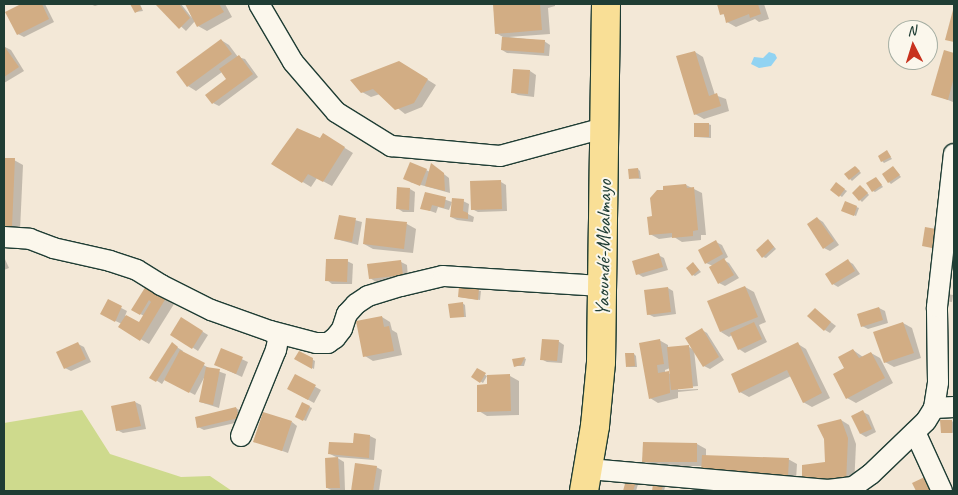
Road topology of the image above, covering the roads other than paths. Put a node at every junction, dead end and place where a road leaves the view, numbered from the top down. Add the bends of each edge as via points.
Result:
1 (259, 4) edge
2 (606, 4) edge
3 (604, 128) junction
4 (954, 154) edge
5 (4, 237) edge
6 (603, 286) junction
7 (279, 334) junction
8 (934, 408) junction
9 (954, 408) edge
10 (914, 432) junction
11 (241, 436) dead end
12 (586, 480) edge
13 (942, 491) edge

1 - 3 street via 293,62 336,112 391,146 500,156
2 - 3 highway, Yaoundé-Mbalmayo
3 - 6 highway, Yaoundé-Mbalmayo
4 - 8 street via 937,307 938,382
5 - 7 street via 30,239 137,270 211,310
6 - 7 street via 443,276 368,296 347,314 342,329 328,342 316,343
6 - 12 highway, Yaoundé-Mbalmayo via 601,362
7 - 11 street via 276,350
8 - 9 street
8 - 10 street
10 - 12 street via 853,487 828,490
10 - 13 street

